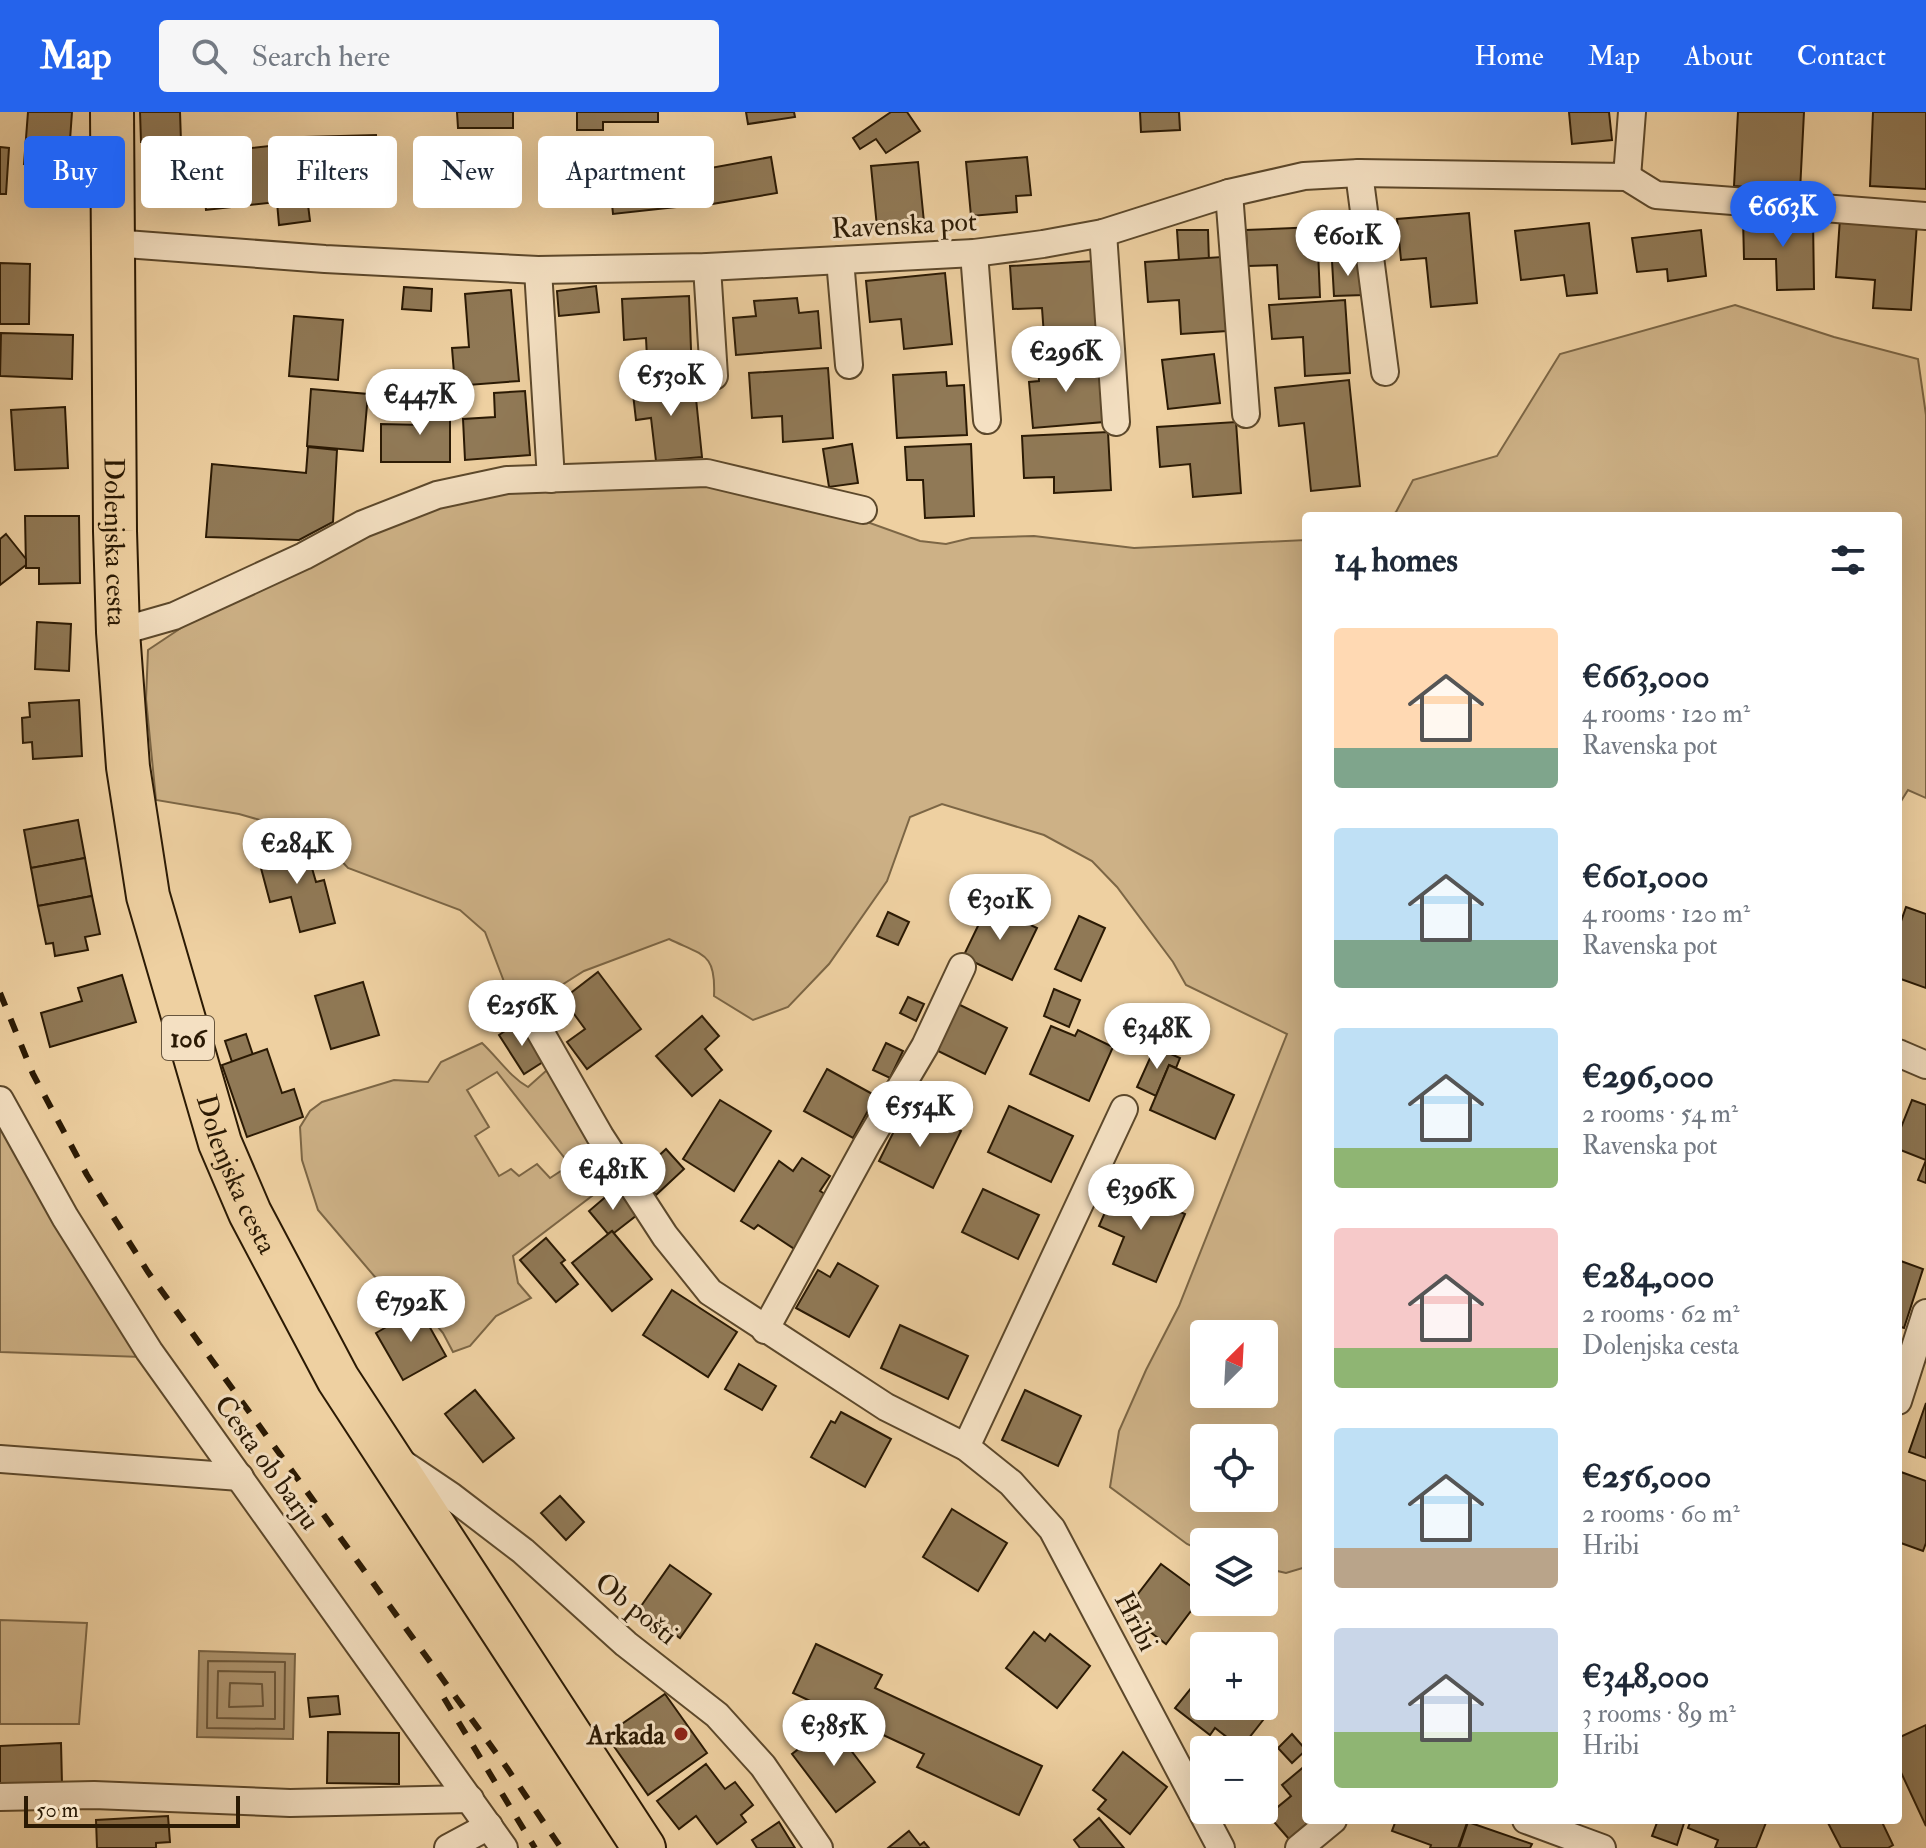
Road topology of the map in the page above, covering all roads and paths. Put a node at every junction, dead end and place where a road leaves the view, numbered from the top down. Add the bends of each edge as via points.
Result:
1 (112, 112) edge
2 (1632, 112) edge
3 (1359, 173) junction
4 (1627, 177) junction
5 (1229, 193) junction
6 (1926, 216) edge
7 (1103, 233) junction
8 (112, 243) junction
9 (974, 253) junction
10 (840, 260) junction
11 (707, 267) junction
12 (538, 270) junction
13 (849, 365) dead end
14 (1385, 372) dead end
15 (714, 376) dead end
16 (1246, 414) dead end
17 (987, 420) dead end
18 (1116, 422) dead end
19 (551, 479) junction
20 (863, 510) dead end
21 (118, 632) junction
22 (962, 967) dead end
23 (530, 1014) dead end
24 (1902, 1055) edge
25 (1926, 1065) edge
26 (0, 1100) edge
27 (1124, 1109) dead end
28 (1926, 1313) edge
29 (765, 1330) junction
30 (1902, 1388) edge
31 (966, 1447) junction
32 (382, 1450) junction
33 (0, 1459) edge
34 (240, 1477) junction
35 (0, 1797) edge
36 (470, 1799) junction
37 (1328, 1824) edge
38 (1537, 1824) edge
39 (489, 1826) junction
40 (448, 1848) edge
41 (504, 1848) edge
42 (644, 1848) edge
43 (819, 1848) edge
44 (1221, 1848) edge
45 (1299, 1848) edge
46 (1602, 1848) edge

1 - 8 main road, Dolenjska cesta / 106
2 - 4 street
3 - 4 street, Ravenska pot
3 - 5 street, Ravenska pot via 1304,176
3 - 14 street
4 - 6 street via 1656,195
5 - 7 street, Ravenska pot
5 - 16 street
7 - 9 street, Ravenska pot
7 - 18 street
8 - 12 street, Ravenska pot
8 - 21 main road, Dolenjska cesta / 106
9 - 10 street, Ravenska pot
9 - 17 street
10 - 11 street, Ravenska pot
10 - 13 street
11 - 12 street, Ravenska pot
11 - 15 street
12 - 19 street
19 - 20 street via 707,473
19 - 21 street via 507,480 437,495 363,524 174,616
21 - 32 main road, Dolenjska cesta / 106 via 128,767 148,896 220,1143 305,1318
22 - 29 street via 925,1046
23 - 29 street, Hribi via 665,1236 710,1292
24 - 25 street
26 - 34 street, Cesta ob barju via 73,1231 149,1351
27 - 31 street
28 - 30 street
29 - 31 street, Hribi via 886,1407
31 - 44 street, Hribi via 1011,1483 1052,1529
32 - 42 main road, Dolenjska cesta / 106
32 - 43 street, Ob pošti via 523,1551 626,1644 717,1715 763,1766
33 - 34 street
34 - 36 street, Cesta ob barju
35 - 36 street via 290,1803
36 - 39 street, Cesta ob barju
37 - 45 street
38 - 46 street
39 - 40 street
39 - 41 street, Cesta ob barju

